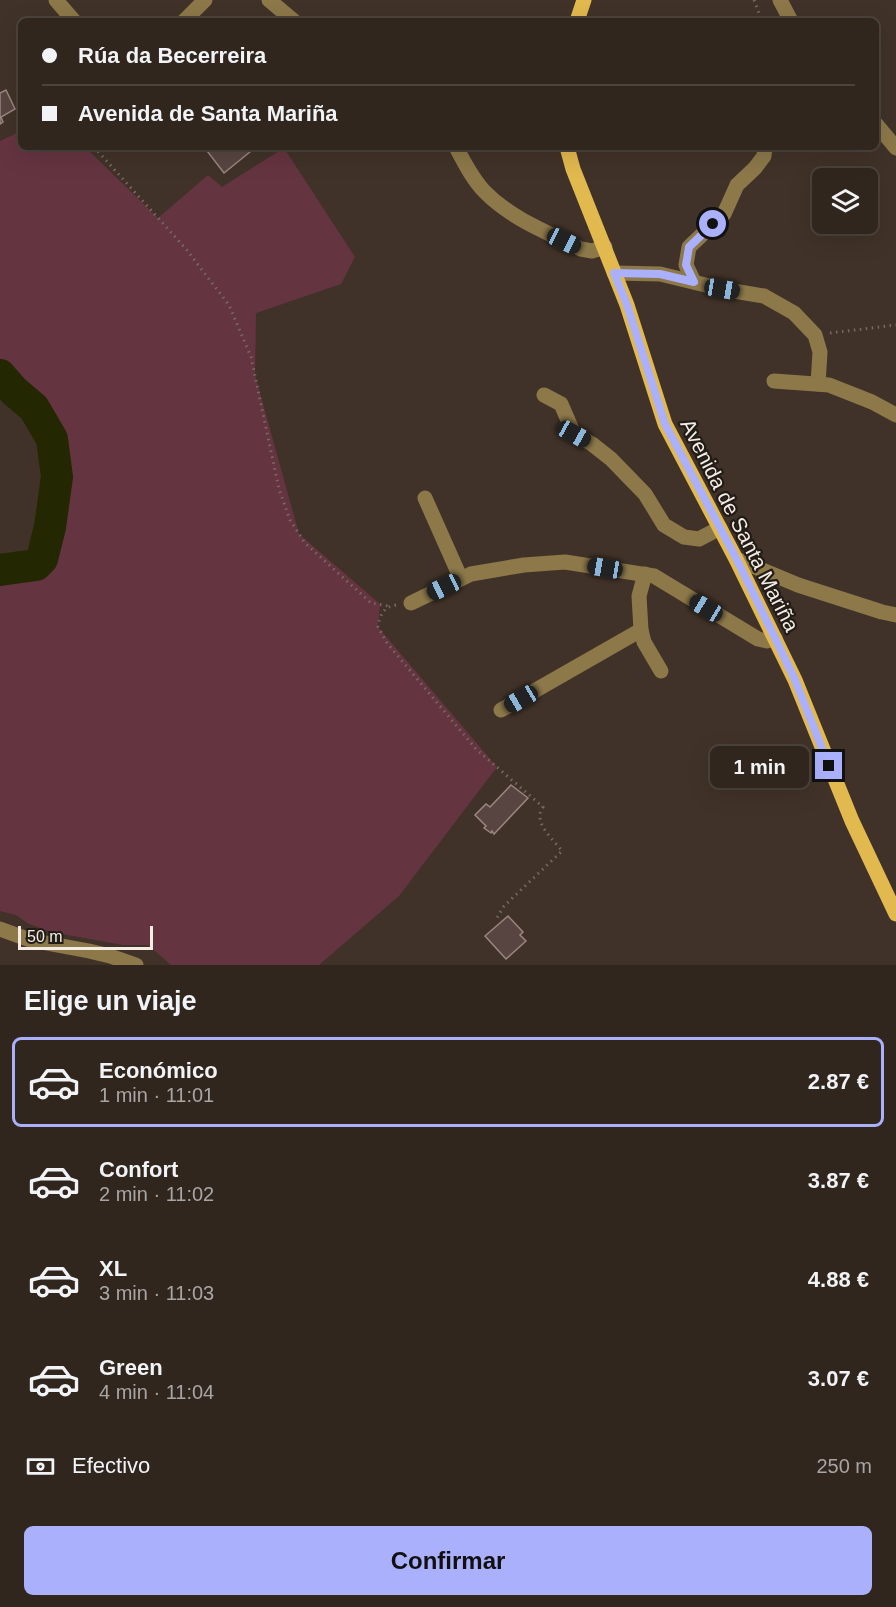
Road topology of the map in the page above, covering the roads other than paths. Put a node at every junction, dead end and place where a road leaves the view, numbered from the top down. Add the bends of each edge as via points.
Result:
1 (56, 0) edge
2 (205, 0) edge
3 (269, 0) edge
4 (584, 0) edge
5 (780, 0) edge
6 (71, 18) edge
7 (187, 18) edge
8 (290, 18) edge
9 (578, 18) edge
10 (789, 18) edge
11 (879, 128) edge
12 (896, 148) edge
13 (458, 150) edge
14 (568, 150) edge
15 (765, 150) edge
16 (605, 247) junction
17 (614, 273) junction
18 (694, 282) junction
19 (774, 381) dead end
20 (818, 384) junction
21 (544, 395) dead end
22 (896, 415) edge
23 (425, 498) dead end
24 (720, 528) junction
25 (736, 558) junction
26 (645, 574) junction
27 (461, 579) junction
28 (411, 603) road end
29 (896, 615) edge
30 (641, 630) junction
31 (775, 638) junction
32 (661, 672) dead end
33 (501, 710) dead end
34 (896, 914) edge
35 (0, 929) edge
36 (136, 965) edge

1 - 6 street
2 - 7 street
3 - 8 street
4 - 9 main road
5 - 10 street
11 - 12 street
13 - 16 street via 483,189 514,216 581,249
14 - 16 main road, Avenida de Santa Mariña
15 - 18 street via 755,168 737,185 724,214 689,247 686,265
16 - 17 main road, Avenida de Santa Mariña
17 - 18 street via 660,274
17 - 24 main road, Avenida de Santa Mariña via 665,424
18 - 20 street via 764,296 794,313 815,335 820,352
19 - 20 street
20 - 22 street via 872,402
21 - 24 street via 561,404 574,434 611,459 645,494 664,525 684,537 699,539
23 - 27 street
24 - 25 main road, Avenida de Santa Mariña
25 - 29 street via 798,585
25 - 31 main road, Avenida de Santa Mariña
26 - 27 street via 566,562 525,565
26 - 30 street via 639,596
26 - 31 street via 758,639
27 - 28 street
30 - 32 street
30 - 33 street
31 - 34 main road, Avenida de Santa Mariña
35 - 36 street

